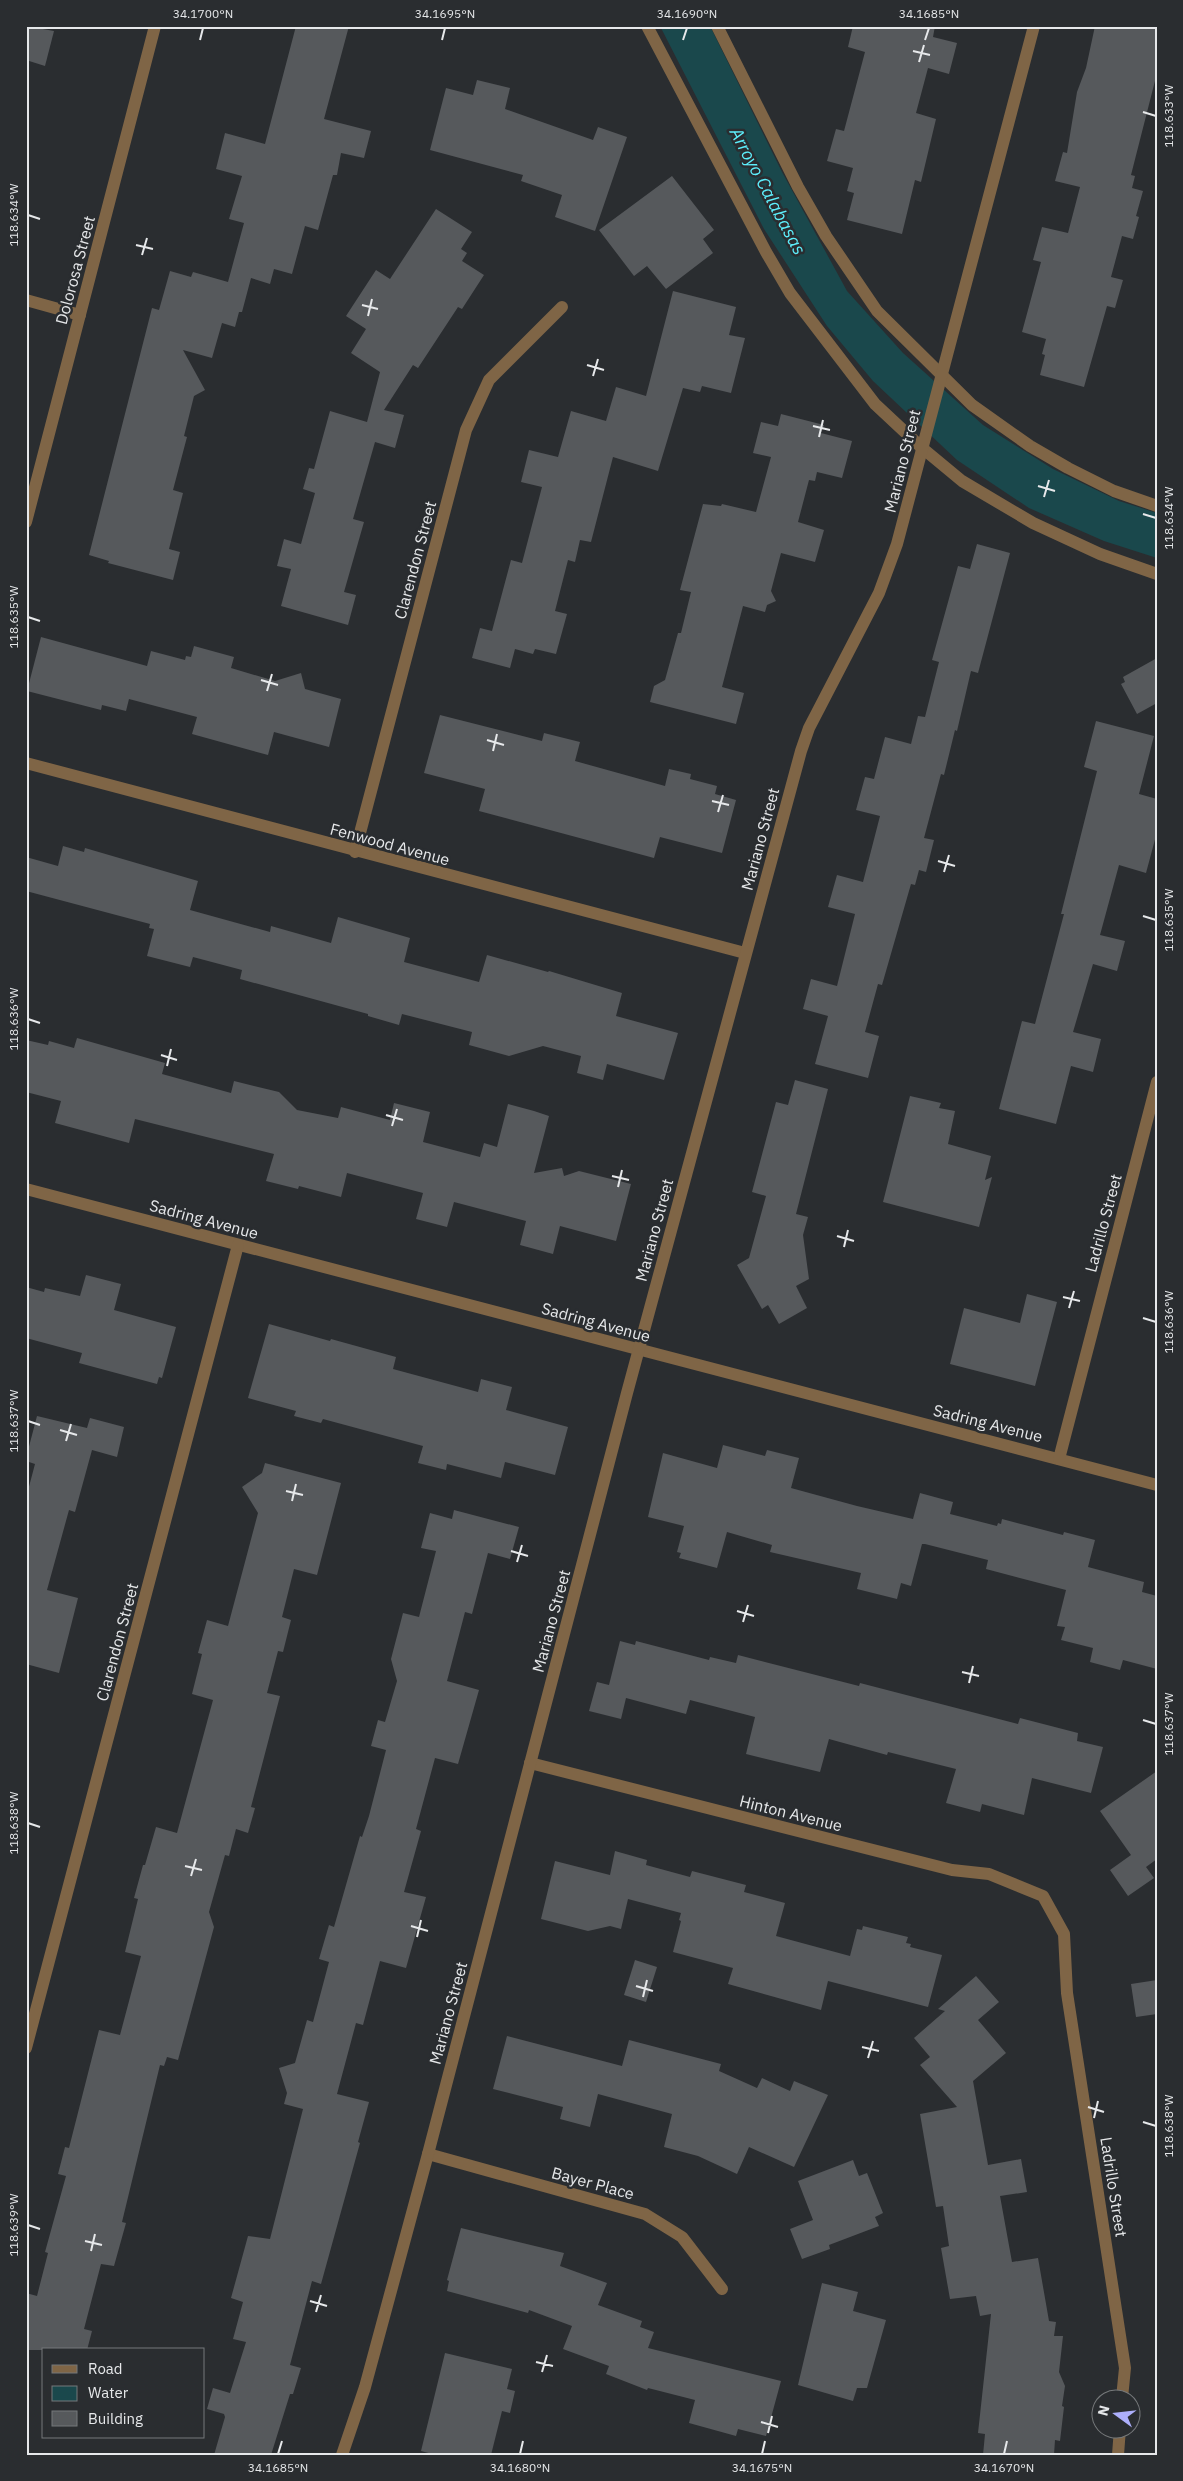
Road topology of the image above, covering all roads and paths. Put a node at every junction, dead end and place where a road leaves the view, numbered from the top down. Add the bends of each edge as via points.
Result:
1 (155, 26) edge
2 (647, 26) edge
3 (717, 26) edge
4 (1034, 26) edge
5 (26, 300) edge
6 (562, 307) dead end
7 (80, 315) junction
8 (941, 373) junction
9 (921, 447) junction
10 (1157, 506) edge
11 (26, 522) edge
12 (1157, 574) edge
13 (26, 763) edge
14 (355, 852) junction
15 (745, 953) junction
16 (1157, 1082) edge
17 (26, 1189) edge
18 (238, 1245) junction
19 (639, 1350) junction
20 (1059, 1458) junction
21 (1157, 1485) edge
22 (530, 1763) junction
23 (1043, 1896) joint
24 (26, 2048) edge
25 (428, 2154) junction
26 (722, 2289) dead end
27 (1123, 2388) edge
28 (1119, 2438) edge
29 (342, 2455) edge
30 (1118, 2455) edge

1 - 7 street, Dolorosa Street
2 - 9 street via 790,293 875,404
3 - 8 street via 798,187 846,269 877,311
4 - 8 street, Mariano Street
5 - 7 street
6 - 14 street, Clarendon Street via 489,380 466,430
7 - 11 street, Dolorosa Street
8 - 9 street, Mariano Street
8 - 10 street via 972,405 1030,446 1114,491
9 - 12 street via 956,476 1033,523 1100,554
9 - 15 street, Mariano Street via 897,544 879,593 809,728
13 - 14 street, Fenwood Avenue
14 - 15 street, Fenwood Avenue
15 - 19 street, Mariano Street
16 - 20 street, Ladrillo Street
17 - 18 street, Sadring Avenue
18 - 19 street, Sadring Avenue
18 - 24 street, Clarendon Street
19 - 20 street, Sadring Avenue
19 - 22 street, Mariano Street
20 - 21 street, Sadring Avenue
22 - 23 street, Hinton Avenue via 952,1870 989,1874
22 - 25 street, Mariano Street
23 - 27 street, Ladrillo Street via 1064,1934 1067,1993 1125,2368
25 - 26 street, Bayer Place via 645,2214 682,2237
25 - 29 street, Mariano Street
28 - 30 street

